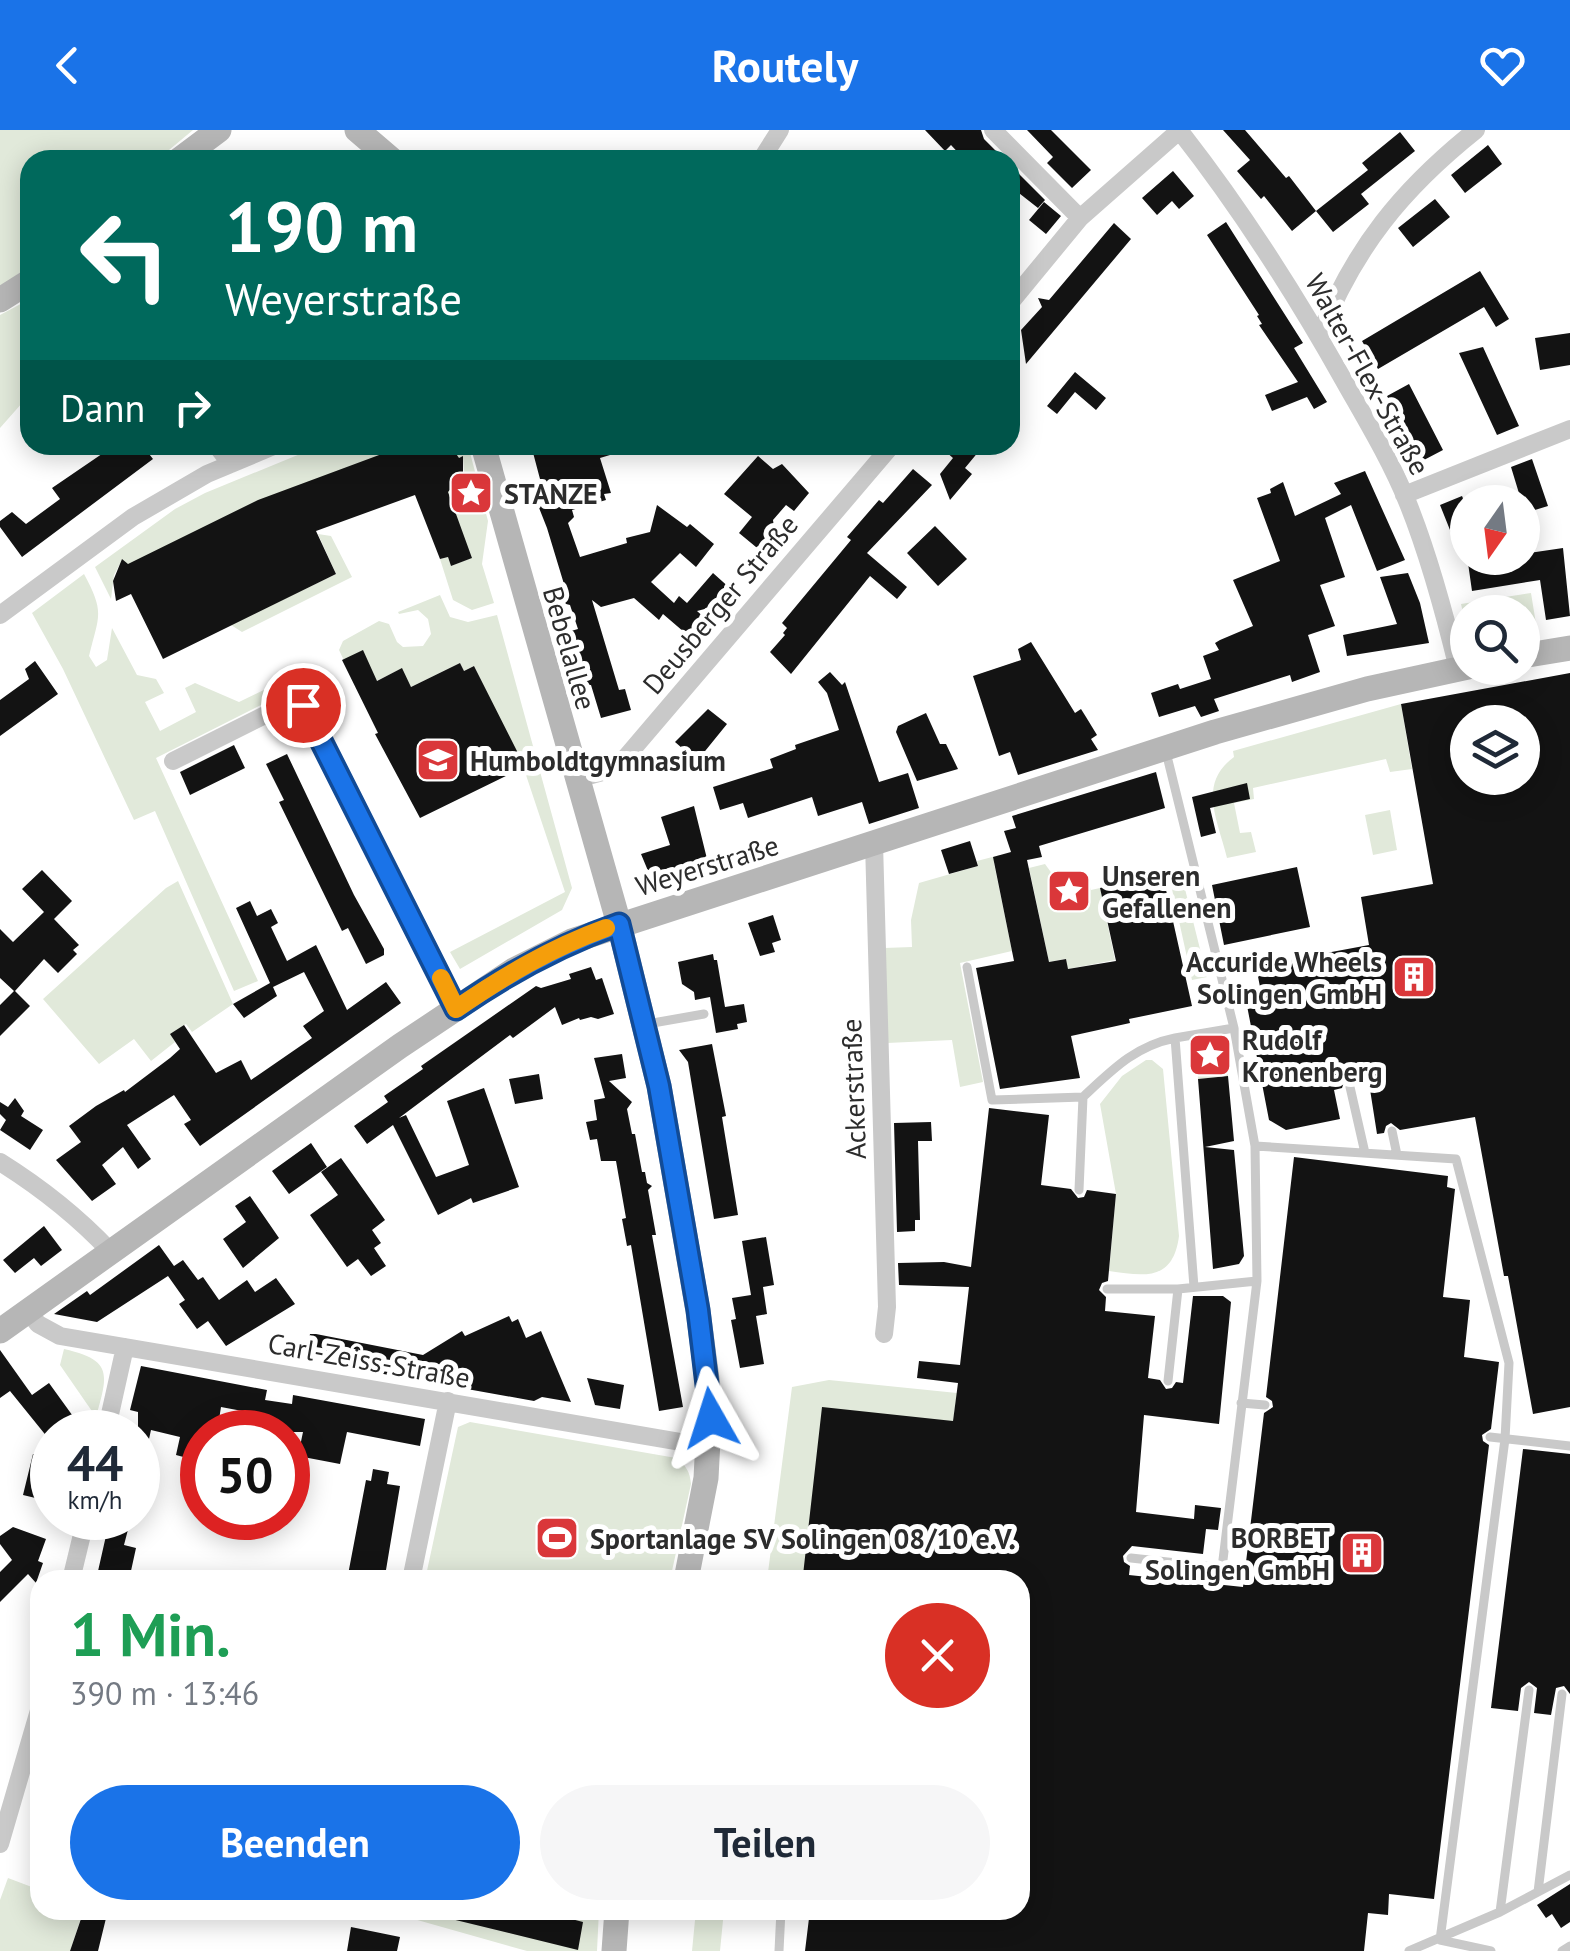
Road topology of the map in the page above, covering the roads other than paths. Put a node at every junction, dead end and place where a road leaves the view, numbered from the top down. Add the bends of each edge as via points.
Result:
1 (219, 130) edge
2 (357, 130) edge
3 (993, 130) edge
4 (1180, 130) edge
5 (1476, 130) edge
6 (193, 150) edge
7 (380, 150) edge
8 (1013, 150) edge
9 (1020, 157) edge
10 (1080, 218) junction
11 (1020, 291) edge
12 (1319, 337) junction
13 (1570, 428) edge
14 (224, 455) edge
15 (252, 455) edge
16 (486, 455) edge
17 (883, 455) edge
18 (231, 464) junction
19 (1404, 495) junction
20 (0, 614) edge
21 (1450, 627) edge
22 (1570, 648) edge
23 (1540, 653) edge
24 (1450, 671) edge
25 (1165, 749) junction
26 (172, 760) dead end
27 (577, 779) junction
28 (874, 843) junction
29 (619, 924) junction
30 (967, 967) dead end
31 (456, 1009) junction
32 (704, 1014) dead end
33 (644, 1024) junction
34 (1234, 1028) junction
35 (1174, 1038) junction
36 (1350, 1087) dead end
37 (1083, 1097) junction
38 (1392, 1131) dead end
39 (1255, 1146) junction
40 (1365, 1153) junction
41 (1397, 1155) junction
42 (0, 1162) edge
43 (1079, 1190) dead end
44 (110, 1251) junction
45 (1257, 1281) junction
46 (1194, 1287) junction
47 (1108, 1289) dead end
48 (1178, 1289) junction
49 (28, 1311) junction
50 (0, 1331) edge
51 (884, 1334) dead end
52 (125, 1347) junction
53 (1168, 1381) dead end
54 (448, 1401) junction
55 (1242, 1403) junction
56 (1265, 1405) dead end
57 (111, 1410) edge
58 (1490, 1437) dead end
59 (1505, 1439) junction
60 (1570, 1446) edge
61 (710, 1447) junction
62 (81, 1540) edge
63 (1131, 1558) dead end
64 (73, 1570) edge
65 (413, 1570) edge
66 (688, 1570) edge
67 (1529, 1690) dead end
68 (1562, 1694) dead end
69 (30, 1741) edge
70 (0, 1844) edge
71 (1570, 1873) edge
72 (1538, 1892) junction
73 (1500, 1912) junction
74 (616, 1920) edge
75 (781, 1920) edge
76 (1440, 1940) junction
77 (1570, 1946) edge
78 (614, 1951) edge
79 (779, 1951) edge
80 (1409, 1951) edge
81 (1490, 1951) edge
82 (1562, 1951) edge

1 - 6 main road
2 - 7 main road
3 - 8 street
4 - 10 street
4 - 12 street, Walter-Flex-Straße
5 - 12 street via 1430,166 1376,228
9 - 10 street
10 - 11 street
12 - 19 street, Walter-Flex-Straße
13 - 19 street
14 - 18 street
15 - 18 street
16 - 27 main road, Bebelallee
17 - 27 street, Deusberger Straße via 626,757
18 - 20 street via 134,516
19 - 21 street, Walter-Flex-Straße
22 - 23 main road
24 - 25 main road, Weyerstraße
25 - 28 main road, Weyerstraße via 916,821
25 - 34 lane
26 - 31 street via 300,703
27 - 29 main road, Bebelallee
28 - 29 main road, Weyerstraße
28 - 51 street, Ackerstraße
29 - 31 main road, Weyerstraße via 526,963
29 - 33 main road, Bebelallee
30 - 37 lane via 992,1100
31 - 44 main road, Weyerstraße
32 - 33 lane
33 - 61 main road, Bebelallee via 698,1310
34 - 35 lane
34 - 39 lane
35 - 37 lane via 1129,1054
35 - 46 lane
36 - 40 lane
37 - 43 lane
38 - 41 lane
39 - 40 lane
39 - 45 lane
40 - 41 lane
41 - 59 lane via 1456,1159 1509,1364
42 - 44 street
44 - 49 main road, Weyerstraße
45 - 46 lane
45 - 55 lane
46 - 48 lane
47 - 48 lane
48 - 53 lane
49 - 50 main road, Weyerstraße
49 - 52 street, Carl-Zeiss-Straße via 51,1333
52 - 54 street, Carl-Zeiss-Straße
52 - 57 street
54 - 61 street, Carl-Zeiss-Straße
54 - 65 street
55 - 56 lane
55 - 63 lane via 1222,1568
58 - 59 lane
59 - 60 lane
59 - 76 lane
61 - 66 main road, Bebelallee
62 - 64 street
67 - 73 lane
68 - 72 lane
69 - 70 street
71 - 72 lane
72 - 73 lane
73 - 76 lane
74 - 78 main road
75 - 79 lane
76 - 80 lane
76 - 81 lane
77 - 82 lane

